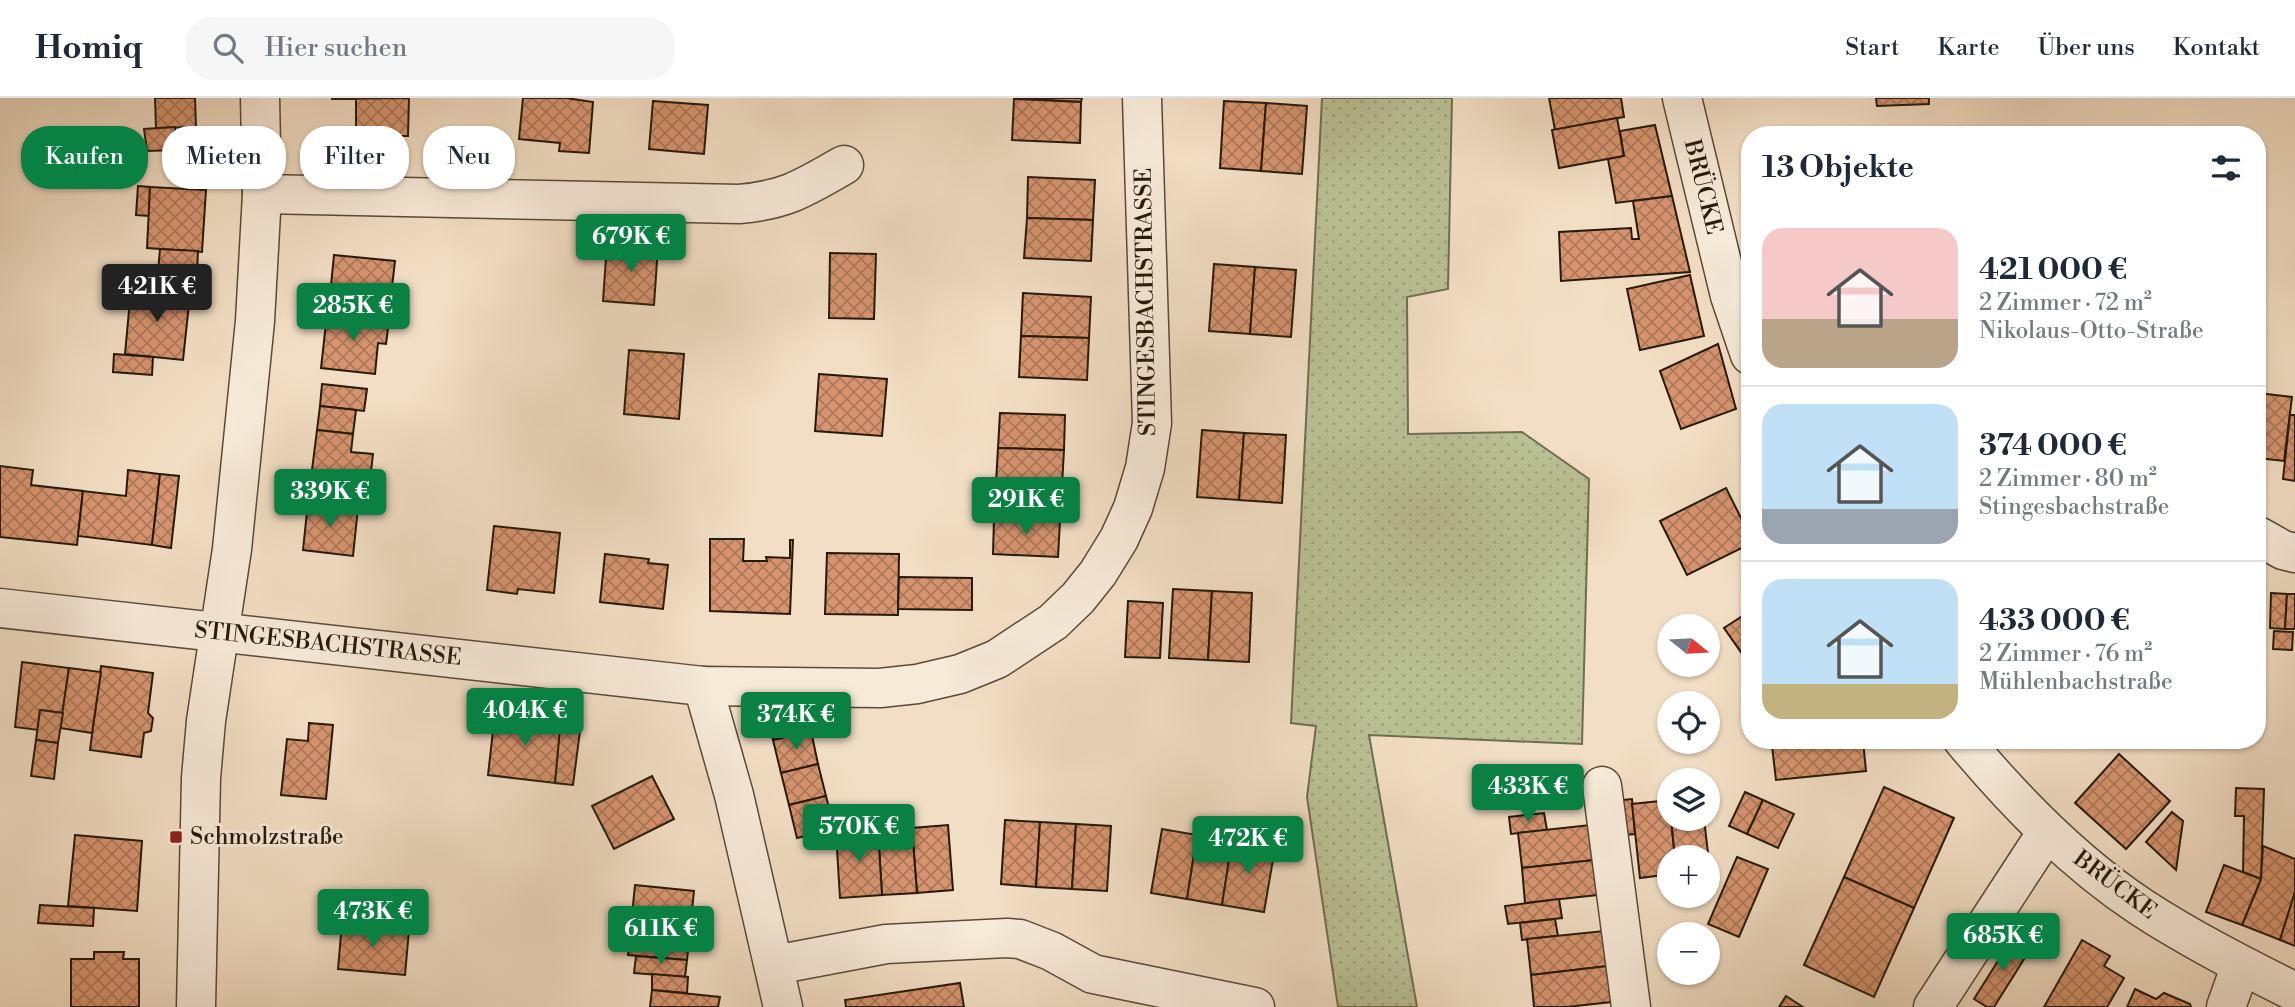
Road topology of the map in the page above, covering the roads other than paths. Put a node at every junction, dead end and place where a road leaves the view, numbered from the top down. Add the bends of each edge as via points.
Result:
1 (260, 98) edge
2 (1142, 98) edge
3 (1682, 98) edge
4 (844, 164) dead end
5 (262, 194) junction
6 (1741, 328) edge
7 (2266, 540) edge
8 (2295, 553) edge
9 (0, 608) edge
10 (220, 632) junction
11 (703, 686) junction
12 (1971, 749) edge
13 (1602, 786) dead end
14 (2047, 832) junction
15 (775, 965) junction
16 (2241, 965) junction
17 (2295, 992) edge
18 (196, 1007) edge
19 (783, 1007) edge
20 (1255, 1007) edge
21 (1631, 1007) edge
22 (1933, 1007) edge
23 (2226, 1007) edge

1 - 5 street
2 - 11 street, STINGESBACHSTRASSE via 1152,423 1133,508 1098,573 1030,640 960,674 880,688
3 - 6 street, BRÜCKE
4 - 5 street via 800,191 739,204
5 - 10 street via 253,335
7 - 8 street
9 - 10 street, STINGESBACHSTRASSE
10 - 11 street, STINGESBACHSTRASSE
10 - 18 street via 201,778
11 - 15 street
12 - 14 street, BRÜCKE
13 - 21 street
14 - 16 street, BRÜCKE via 2139,906
14 - 22 street
15 - 19 street
15 - 20 street via 886,944 1007,938 1051,951 1093,974
16 - 17 street, BRÜCKE
16 - 23 street

